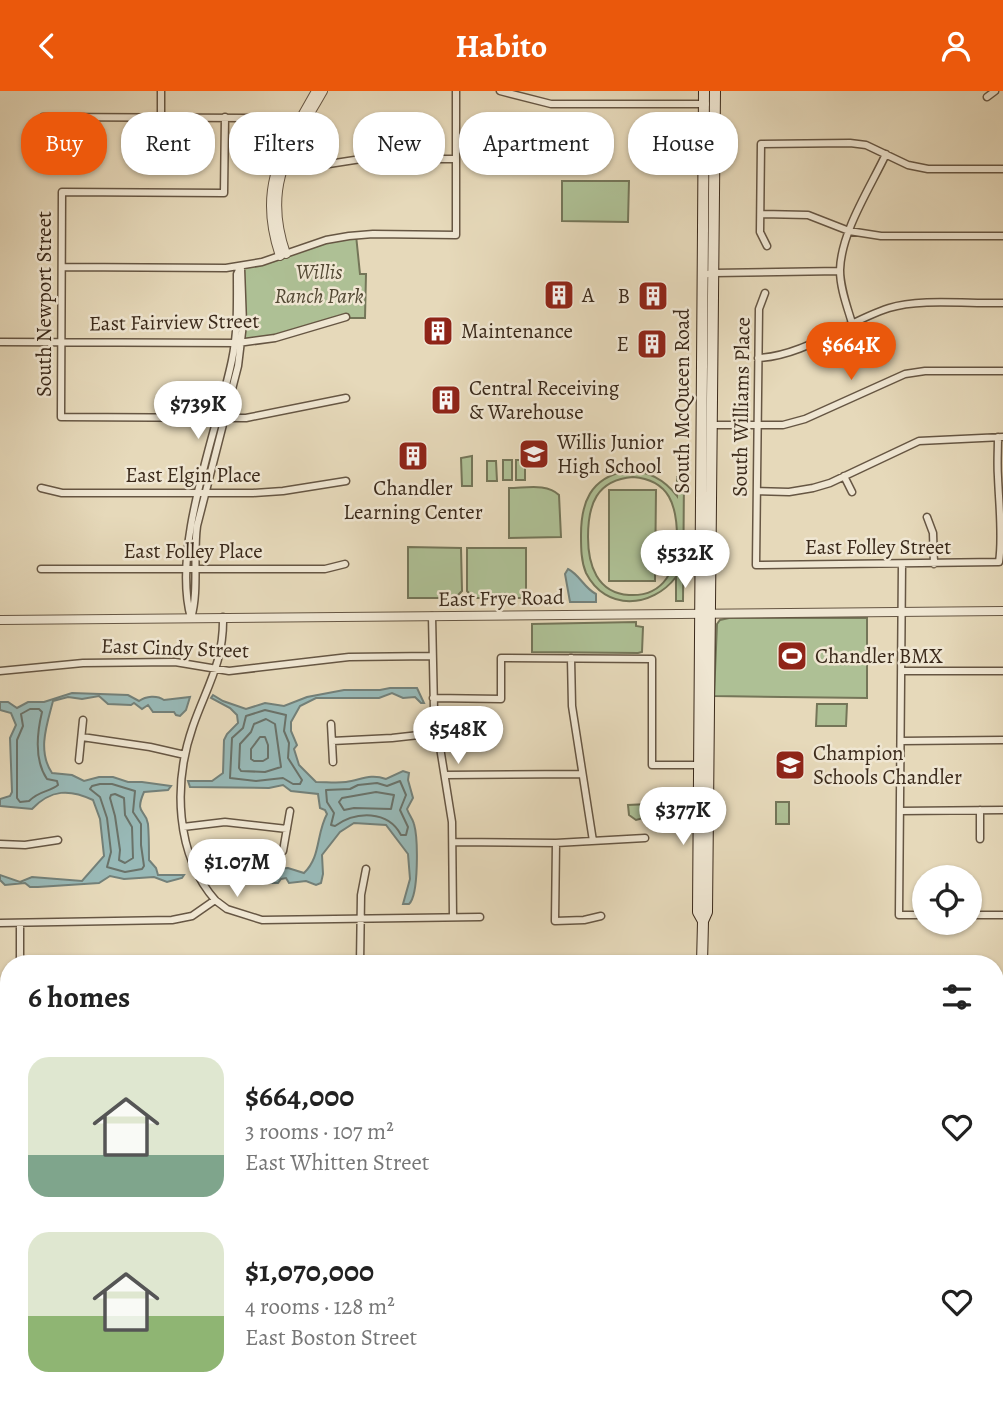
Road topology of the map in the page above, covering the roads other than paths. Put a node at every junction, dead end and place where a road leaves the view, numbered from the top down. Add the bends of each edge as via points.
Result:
1 (160, 91) edge
2 (316, 91) edge
3 (323, 91) edge
4 (456, 91) edge
5 (500, 91) edge
6 (704, 91) edge
7 (715, 91) edge
8 (995, 91) edge
9 (987, 97) dead end
10 (704, 104) junction
11 (715, 104) junction
12 (160, 112) edge
13 (306, 112) edge
14 (310, 112) edge
15 (215, 117) edge
16 (225, 117) junction
17 (229, 117) edge
18 (886, 154) junction
19 (456, 159) junction
20 (339, 162) edge
21 (1003, 169) edge
22 (279, 175) edge
23 (761, 214) junction
24 (849, 231) junction
25 (1003, 236) edge
26 (767, 246) dead end
27 (283, 255) junction
28 (241, 266) junction
29 (63, 267) junction
30 (840, 271) junction
31 (714, 272) junction
32 (702, 275) junction
33 (765, 293) dead end
34 (1003, 303) edge
35 (346, 317) dead end
36 (852, 323) junction
37 (62, 341) junction
38 (0, 342) edge
39 (238, 343) junction
40 (758, 358) junction
41 (1003, 371) edge
42 (346, 398) dead end
43 (221, 418) junction
44 (701, 425) junction
45 (713, 425) junction
46 (758, 425) junction
47 (1000, 437) edge
48 (844, 476) junction
49 (346, 481) dead end
50 (41, 488) dead end
51 (758, 491) junction
52 (852, 492) dead end
53 (202, 493) junction
54 (927, 517) dead end
55 (345, 564) dead end
56 (902, 564) junction
57 (934, 564) junction
58 (756, 565) joint
59 (41, 569) dead end
60 (190, 569) junction
61 (902, 611) junction
62 (1003, 611) edge
63 (705, 612) junction
64 (432, 616) junction
65 (223, 617) junction
66 (191, 618) junction
67 (0, 620) edge
68 (432, 656) junction
69 (572, 658) junction
70 (216, 669) junction
71 (0, 671) edge
72 (901, 671) junction
73 (1003, 671) edge
74 (433, 698) junction
75 (83, 720) dead end
76 (331, 724) dead end
77 (437, 733) junction
78 (82, 737) junction
79 (901, 740) junction
80 (1003, 740) edge
81 (332, 741) junction
82 (185, 755) junction
83 (79, 760) dead end
84 (333, 762) dead end
85 (704, 765) junction
86 (582, 774) junction
87 (445, 775) junction
88 (980, 810) junction
89 (1003, 810) edge
90 (290, 811) dead end
91 (900, 811) junction
92 (183, 827) junction
93 (287, 829) junction
94 (645, 838) dead end
95 (980, 839) dead end
96 (58, 840) dead end
97 (593, 841) junction
98 (453, 842) junction
99 (556, 843) junction
100 (0, 844) edge
101 (283, 851) dead end
102 (366, 869) dead end
103 (216, 901) junction
104 (912, 915) edge
105 (982, 915) edge
106 (1003, 915) edge
107 (601, 916) dead end
108 (453, 917) junction
109 (480, 917) dead end
110 (361, 918) junction
111 (0, 923) edge
112 (20, 924) junction
113 (20, 955) edge
114 (360, 955) edge
115 (702, 955) edge

1 - 12 street
2 - 13 street
3 - 14 street
4 - 19 street
5 - 10 street via 551,104
6 - 10 main road, South McQueen Road
7 - 11 main road, South McQueen Road
8 - 9 street
10 - 11 street
10 - 32 main road, South McQueen Road
11 - 31 main road, South McQueen Road
15 - 16 street
16 - 17 street
16 - 29 street, South Newport Street via 224,193 62,192
18 - 21 street via 928,169
18 - 23 street via 850,143 761,144
18 - 24 street
19 - 20 street
19 - 27 street via 456,235 349,236
22 - 27 street via 276,209
23 - 24 street via 808,215
23 - 26 street via 760,232
24 - 25 street via 881,236
24 - 30 street
27 - 28 street
28 - 29 street
28 - 39 street via 243,308
29 - 37 street, South Newport Street
30 - 31 street
30 - 36 street
31 - 32 street
31 - 45 main road, South McQueen Road
32 - 44 main road, South McQueen Road
33 - 40 street, South Williams Place via 759,309
34 - 36 street via 891,307
35 - 39 street, East Fairview Street via 275,338
36 - 40 street via 790,353
37 - 38 street, East Fairview Street
37 - 39 street, East Fairview Street
37 - 43 street, South Newport Street via 61,417
39 - 43 street
40 - 46 street, South Williams Place
41 - 46 street via 905,374 805,419
42 - 43 street via 264,416
43 - 53 street
44 - 45 street
44 - 63 main road, South McQueen Road
45 - 46 street
45 - 63 main road, South McQueen Road
46 - 51 street, South Williams Place
47 - 48 street via 919,441
47 - 57 street, East Folley Street via 999,562
48 - 51 street via 813,488
48 - 52 street
49 - 53 street, East Elgin Place via 283,491
50 - 53 street, East Elgin Place via 62,493
51 - 58 street, South Williams Place
53 - 60 street via 190,533
54 - 57 street via 933,533
55 - 60 street, East Folley Place via 325,569
56 - 57 street, East Folley Street
56 - 58 street, East Folley Street
56 - 61 street
59 - 60 street, East Folley Place
60 - 66 street
61 - 62 street, East Frye Road
61 - 63 street, East Frye Road
61 - 72 street
63 - 64 street, East Frye Road
63 - 85 main road, South McQueen Road
64 - 65 street, East Frye Road
64 - 68 street
65 - 66 street, East Frye Road
65 - 70 street
66 - 67 street, East Frye Road
68 - 70 street, East Cindy Street via 349,657
68 - 74 street
69 - 74 street via 501,658 501,699
69 - 85 street via 652,659 652,765
69 - 86 street via 572,706
70 - 71 street, East Cindy Street via 176,662 83,663
70 - 82 street
72 - 73 street
72 - 79 street
74 - 77 street
75 - 78 street
76 - 81 street
77 - 81 street
77 - 87 street
78 - 82 street
78 - 83 street
79 - 80 street
79 - 91 street
81 - 84 street
82 - 92 street
85 - 115 main road, South McQueen Road via 698,912 703,921
86 - 87 street
86 - 97 street
87 - 98 street
88 - 89 street
88 - 91 street
88 - 95 street
90 - 93 street
91 - 104 street via 899,915
92 - 93 street via 225,822
92 - 103 street via 198,876
93 - 101 street
94 - 97 street
96 - 100 street
97 - 99 street
98 - 99 street
98 - 108 street
99 - 107 street via 555,921
102 - 110 street
103 - 110 street via 262,920
103 - 112 street via 172,920
105 - 106 street
108 - 109 street
108 - 110 street
110 - 114 street
111 - 112 street
112 - 113 street

